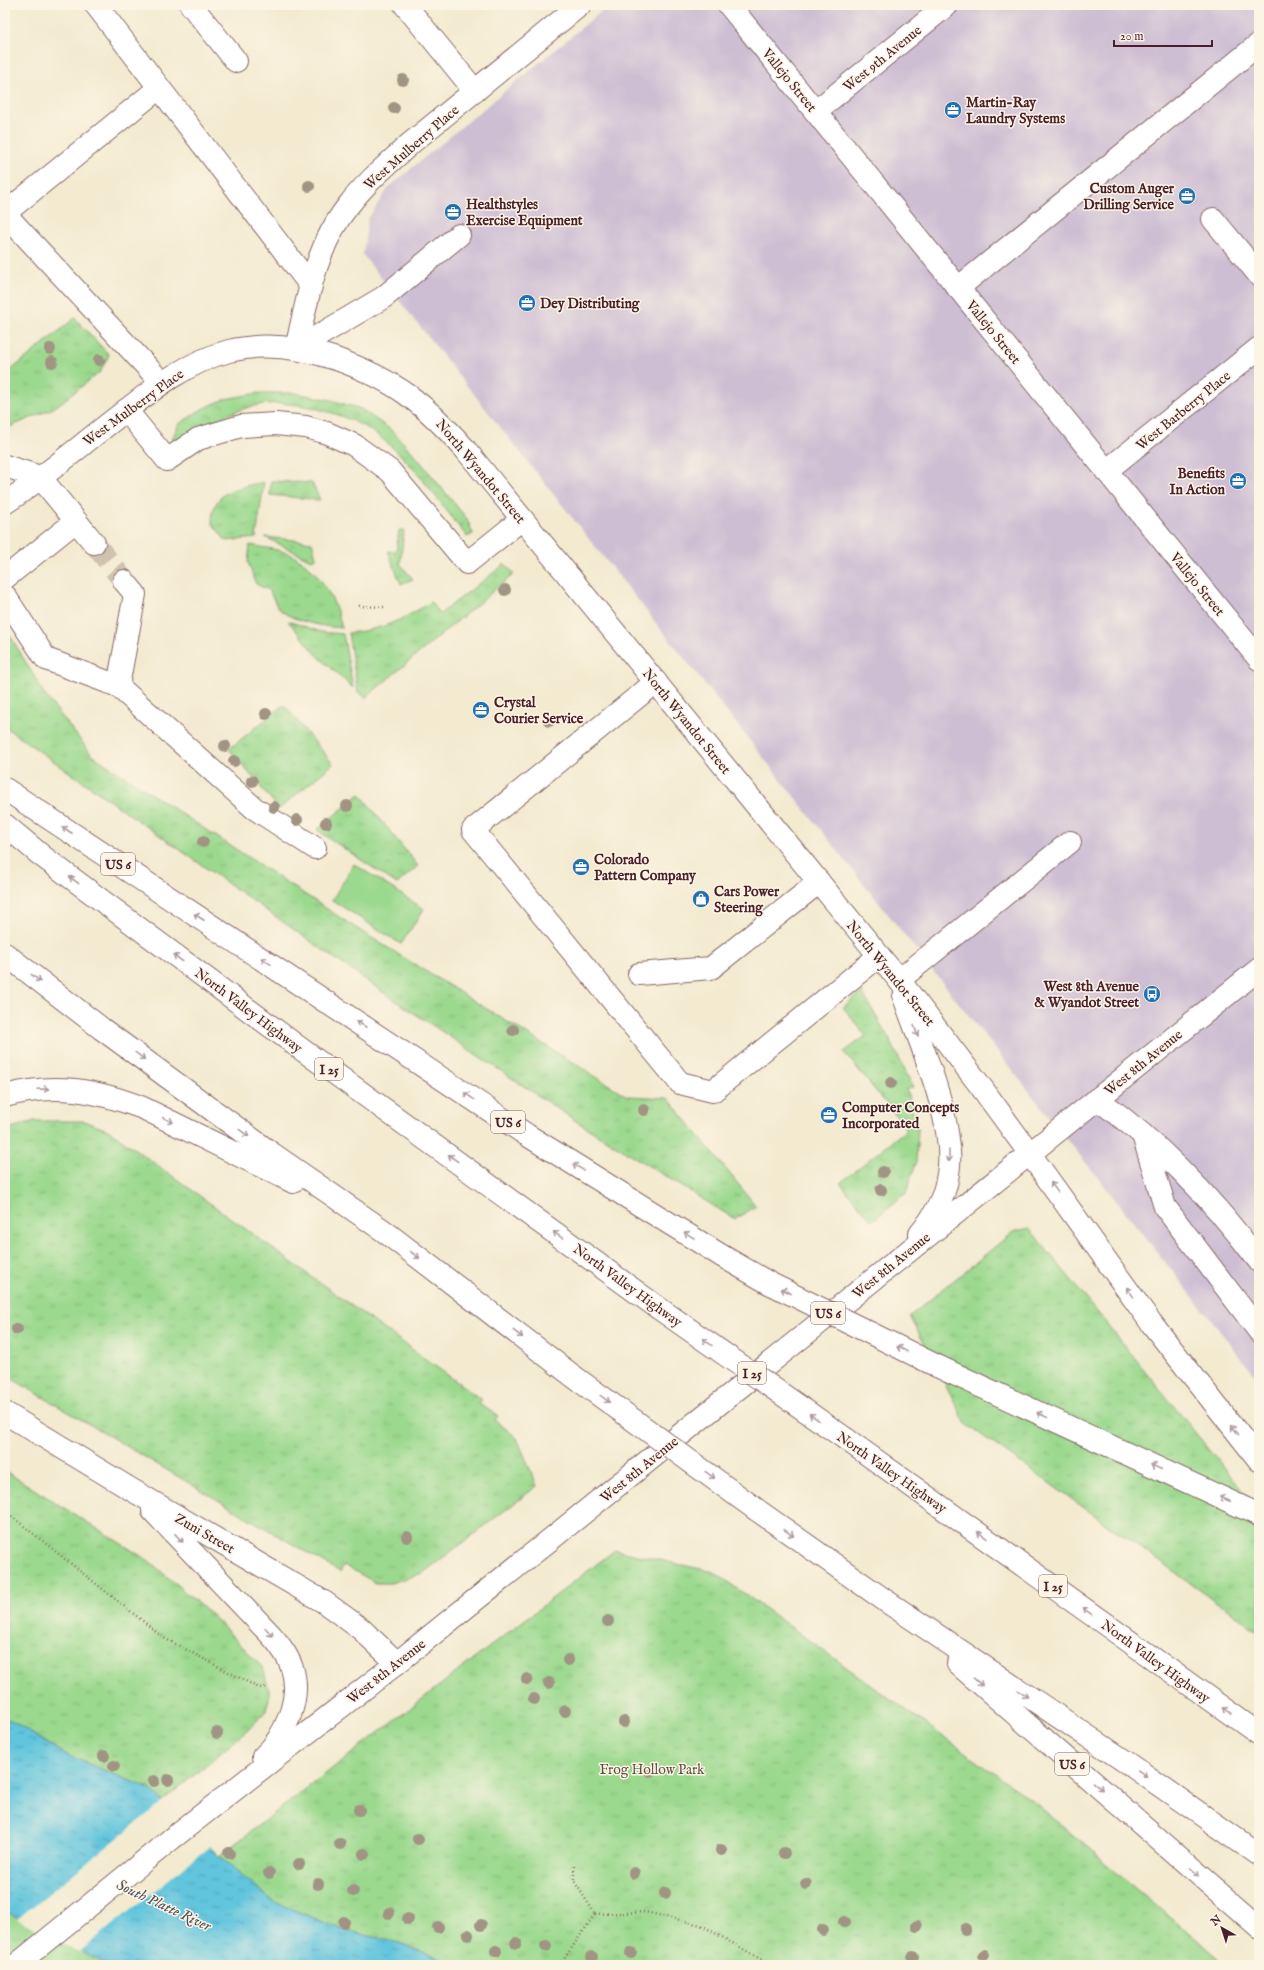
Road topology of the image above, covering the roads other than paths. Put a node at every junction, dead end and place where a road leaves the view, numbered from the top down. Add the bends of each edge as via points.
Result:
1 (96, 5) edge
2 (191, 5) edge
3 (405, 5) edge
4 (580, 5) edge
5 (730, 5) edge
6 (948, 5) edge
7 (1259, 44) edge
8 (236, 61) dead end
9 (159, 88) junction
10 (475, 91) junction
11 (816, 111) junction
12 (5, 213) edge
13 (1213, 219) dead end
14 (459, 235) dead end
15 (1259, 275) edge
16 (311, 286) junction
17 (958, 288) junction
18 (1259, 348) edge
19 (296, 349) junction
20 (162, 383) junction
21 (126, 410) junction
22 (5, 466) edge
23 (1106, 471) junction
24 (40, 477) junction
25 (5, 503) edge
26 (522, 519) junction
27 (76, 521) junction
28 (94, 543) tunnel mouth
29 (5, 578) edge
30 (124, 580) tunnel mouth
31 (5, 596) edge
32 (1257, 653) edge
33 (656, 682) junction
34 (118, 686) junction
35 (5, 789) edge
36 (5, 825) edge
37 (1070, 842) dead end
38 (315, 848) dead end
39 (819, 882) junction
40 (5, 954) edge
41 (879, 956) junction
42 (1259, 969) edge
43 (639, 974) dead end
44 (899, 980) junction
45 (5, 1096) edge
46 (1097, 1099) junction
47 (1143, 1135) junction
48 (1030, 1154) junction
49 (384, 1231) junction
50 (902, 1257) junction
51 (1259, 1261) edge
52 (1259, 1331) edge
53 (5, 1413) edge
54 (1259, 1460) edge
55 (132, 1490) junction
56 (1259, 1514) edge
57 (886, 1601) junction
58 (397, 1663) junction
59 (1259, 1734) edge
60 (198, 1816) junction
61 (1259, 1855) edge
62 (1259, 1927) edge
63 (16, 1965) edge

1 - 9 main road
2 - 8 main road
3 - 10 main road
4 - 10 main road, West Mulberry Place
5 - 11 main road, Vallejo Street
6 - 11 main road, West 9th Avenue
7 - 17 main road
9 - 12 main road
9 - 16 main road
10 - 16 main road, West Mulberry Place via 388,164 347,206 325,245
11 - 17 main road, Vallejo Street
12 - 20 main road
13 - 15 main road
14 - 19 main road via 384,297
16 - 19 main road, West Mulberry Place
17 - 23 main road, Vallejo Street
18 - 23 main road, West Barberry Place
19 - 20 main road, West Mulberry Place via 279,347 229,351 192,365
19 - 26 main road, North Wyandot Street via 328,357 378,376 422,405 465,449
20 - 21 main road, West Mulberry Place
21 - 24 main road, West Mulberry Place
21 - 26 main road via 167,460 198,440 241,426 276,424 306,427 354,445 390,471 466,563
22 - 24 main road
23 - 32 main road, Vallejo Street
24 - 25 main road, West Mulberry Place
24 - 27 main road
26 - 33 main road, North Wyandot Street
27 - 28 main road
27 - 29 main road
30 - 34 main road via 135,594
31 - 34 main road via 46,659
33 - 39 main road, North Wyandot Street
33 - 41 main road via 473,830 478,837 680,1083 713,1091
34 - 38 main road via 254,808
56 -> 35 main road, US 6, bridge via 937,1366 769,1283 722,1256 527,1135
59 -> 36 main road, North Valley Highway / I 25, bridge via 657,1307 297,1046 42,856
37 - 44 main road
39 - 41 main road, North Wyandot Street
39 - 43 main road via 711,968
40 -> 49 main road via 102,1029
41 - 44 main road, North Wyandot Street
42 - 46 main road, West 8th Avenue
44 - 48 main road, North Wyandot Street
44 -> 50 main road via 946,1121 949,1150 949,1173 942,1197 930,1222
45 -> 49 main road via 25,1090 68,1088 122,1100 295,1183
46 - 47 main road
46 - 48 main road, West 8th Avenue
47 - 51 main road via 1178,1165
47 - 52 main road via 1165,1207
48 - 50 main road, West 8th Avenue
54 -> 48 main road, North Wyandot Street via 1152,1324
49 -> 57 main road, bridge via 573,1376
50 - 58 main road, West 8th Avenue
53 - 55 main road, Zuni Street
55 - 58 main road, Zuni Street via 324,1602 362,1629
55 -> 60 main road via 272,1635 284,1650 295,1680 290,1715 280,1735 265,1755
57 -> 61 main road
57 -> 62 main road, US 6
58 - 60 main road, West 8th Avenue
60 - 63 main road, West 8th Avenue, bridge

